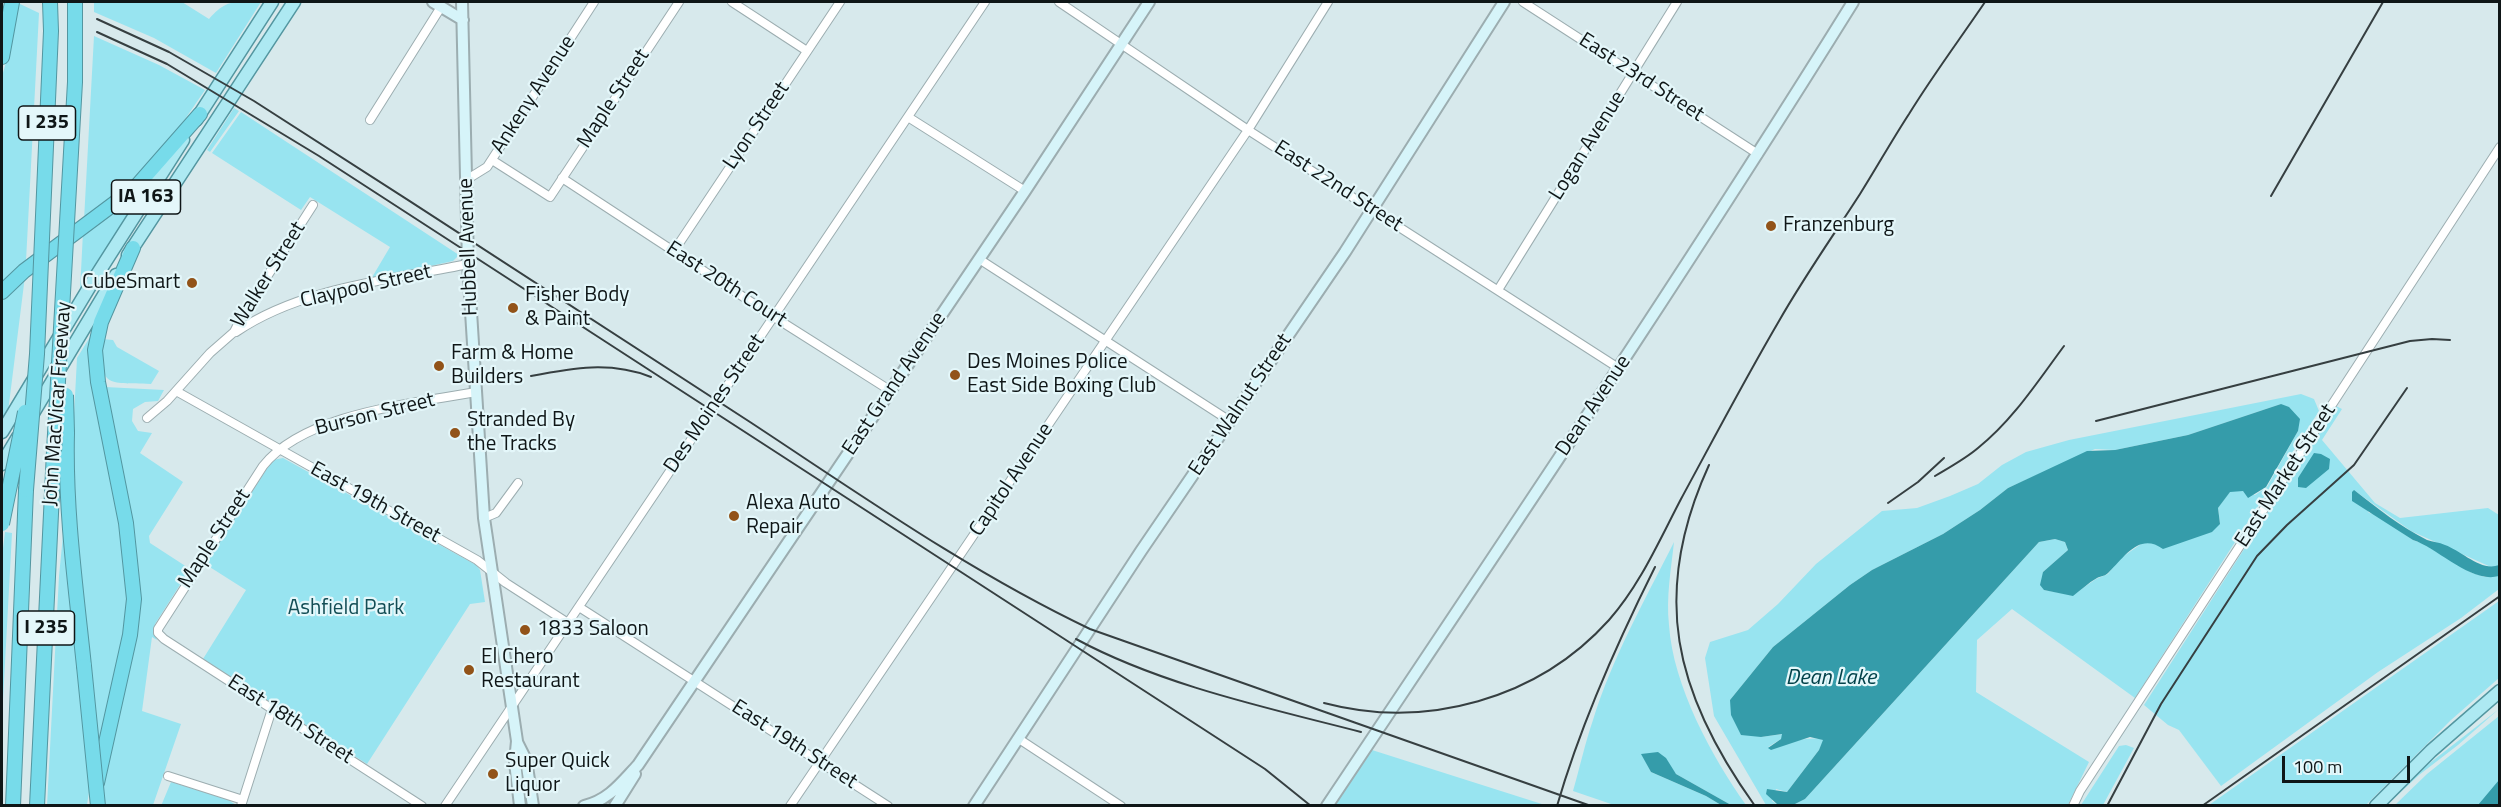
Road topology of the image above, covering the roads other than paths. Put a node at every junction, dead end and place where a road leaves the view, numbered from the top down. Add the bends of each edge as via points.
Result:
1 (12, 2) edge
2 (50, 2) edge
3 (75, 2) edge
4 (83, 2) edge
5 (272, 2) edge
6 (294, 2) edge
7 (462, 2) edge
8 (594, 2) edge
9 (679, 2) edge
10 (732, 2) edge
11 (840, 2) edge
12 (985, 2) edge
13 (1059, 2) edge
14 (1149, 2) edge
15 (1328, 2) edge
16 (1504, 2) edge
17 (1523, 2) edge
18 (1677, 2) edge
19 (1853, 2) edge
20 (437, 4) edge
21 (463, 20) junction
22 (1123, 44) junction
23 (807, 51) junction
24 (2, 54) edge
25 (1633, 73) junction
26 (75, 82) junction
27 (200, 114) junction
28 (908, 117) junction
29 (370, 120) dead end
30 (1248, 130) junction
31 (2499, 147) edge
32 (1758, 154) junction
33 (492, 160) junction
34 (562, 178) junction
35 (466, 180) junction
36 (1025, 191) junction
37 (313, 205) dead end
38 (1373, 210) junction
39 (133, 248) junction
40 (674, 251) junction
41 (979, 259) junction
42 (468, 264) junction
43 (1498, 290) junction
44 (2, 292) edge
45 (65, 294) junction
46 (774, 317) junction
47 (234, 332) junction
48 (1106, 341) junction
49 (37, 354) junction
50 (1620, 369) junction
51 (176, 391) junction
52 (891, 391) junction
53 (476, 392) junction
54 (147, 418) dead end
55 (1230, 421) junction
56 (2, 432) edge
57 (278, 449) junction
58 (2, 464) edge
59 (518, 483) dead end
60 (484, 518) junction
61 (2, 526) edge
62 (490, 570) junction
63 (579, 607) junction
64 (568, 623) junction
65 (158, 633) joint
66 (696, 681) junction
67 (2499, 691) edge
68 (512, 706) junction
69 (273, 709) junction
70 (1019, 739) junction
71 (517, 741) junction
72 (820, 761) junction
73 (638, 765) junction
74 (168, 776) dead end
75 (408, 796) junction
76 (1108, 802) edge
77 (242, 803) edge
78 (13, 806) edge
79 (37, 806) edge
80 (92, 806) edge
81 (98, 806) edge
82 (405, 806) edge
83 (422, 806) edge
84 (445, 806) edge
85 (520, 806) edge
86 (533, 806) edge
87 (584, 806) edge
88 (615, 806) edge
89 (790, 806) edge
90 (888, 806) edge
91 (974, 806) edge
92 (1121, 806) edge
93 (1327, 806) edge
94 (2073, 806) edge
95 (2376, 806) edge

1 - 24 highway
2 - 49 highway, John MacVicar Freeway / I 235, bridge
3 - 26 highway, John MacVicar Freeway / I 235, bridge
4 - 26 highway, bridge
5 - 27 main road, IA 163
6 - 39 main road, IA 163
7 - 21 street, Hubbell Avenue
8 - 33 street, Ankeny Avenue
9 - 34 street, Maple Street
10 - 23 street
11 - 23 street, Lyon Street
12 - 28 street, Des Moines Street
13 - 22 street, East 22nd Street
14 - 22 street, East Grand Avenue
15 - 30 street, Capitol Avenue
16 - 38 street, East Walnut Street
17 - 25 street, East 23rd Street
18 - 25 street, Logan Avenue
19 - 32 street, Dean Avenue
20 - 21 street
20 - 29 street
21 - 35 street, Hubbell Avenue
22 - 30 street, East 22nd Street
22 - 36 street, East Grand Avenue
23 - 40 street, Lyon Street
25 - 32 street, East 23rd Street
25 - 43 street, Logan Avenue
26 - 45 highway, John MacVicar Freeway / I 235, bridge
27 - 44 highway via 135,188
27 - 56 main road, IA 163
28 - 36 street
28 - 46 street, Des Moines Street
30 - 38 street, East 22nd Street
30 - 48 street, Capitol Avenue
31 - 94 street, East Market Street
32 - 50 street, Dean Avenue
33 - 34 street, Maple Street via 550,197
33 - 35 street, Ankeny Avenue
34 - 40 street, East 20th Court
35 - 42 street, Hubbell Avenue
36 - 41 street, East Grand Avenue
37 - 47 street, Walker Street
38 - 43 street, East 22nd Street
38 - 55 street, East Walnut Street
39 - 58 main road, IA 163
39 - 80 highway via 101,322 96,350 98,382 126,523 134,599 130,635
40 - 46 street, East 20th Court
41 - 48 street
41 - 52 street, East Grand Avenue
42 - 47 street, Claypool Street via 313,296 270,312
42 - 53 street, Hubbell Avenue
43 - 50 street, East 22nd Street
45 - 79 highway, John MacVicar Freeway / I 235, bridge
45 - 81 highway, bridge via 69,526
46 - 52 street, East 20th Court
46 - 63 street, Des Moines Street
47 - 51 street, Walker Street
48 - 55 street
48 - 72 street, Capitol Avenue
49 - 61 highway, bridge
49 - 78 highway, John MacVicar Freeway / I 235, bridge via 26,490
50 - 93 street, Dean Avenue
51 - 54 street, Walker Street
51 - 57 street, East 19th Street
52 - 66 street, East Grand Avenue
53 - 57 street, Burson Street via 343,419 304,433
53 - 60 street, Hubbell Avenue
55 - 70 street, East Walnut Street
57 - 62 street, East 19th Street
57 - 65 street, Maple Street via 256,476
59 - 60 street via 496,513
60 - 62 street, Hubbell Avenue
62 - 64 street, East 19th Street
62 - 68 street, Hubbell Avenue
63 - 64 street, Des Moines Street
63 - 66 street, East 19th Street
64 - 68 street, Des Moines Street
65 - 69 street, East 18th Street
66 - 72 street, East 19th Street
66 - 73 street, East Grand Avenue
67 - 95 main road
68 - 71 street, Hubbell Avenue
68 - 84 street, Des Moines Street
69 - 75 street, East 18th Street
69 - 77 street
70 - 76 street
70 - 91 street, East Walnut Street
71 - 85 street, Hubbell Avenue
71 - 86 street, Hubbell Avenue via 526,760
72 - 89 street, Capitol Avenue
72 - 90 street, East 19th Street
73 - 87 street, East Grand Avenue via 609,795
73 - 88 street, East Grand Avenue
74 - 77 street
75 - 82 street
75 - 83 street, East 18th Street
76 - 92 street

